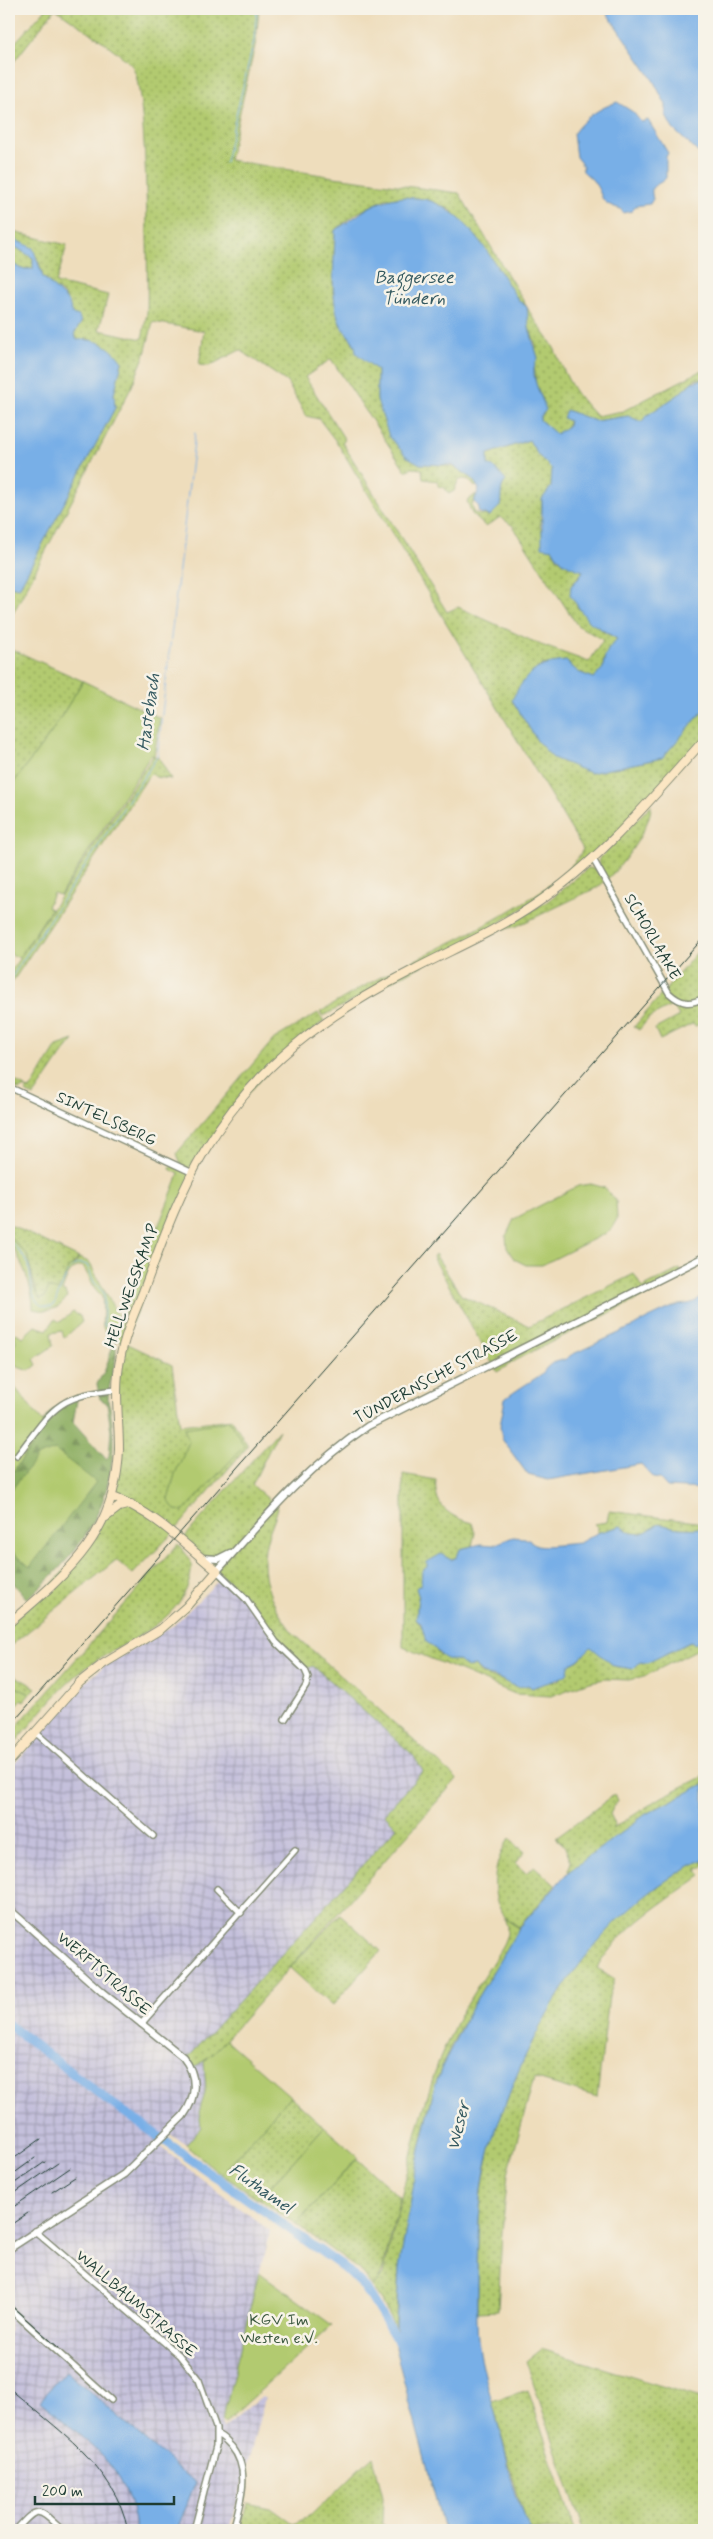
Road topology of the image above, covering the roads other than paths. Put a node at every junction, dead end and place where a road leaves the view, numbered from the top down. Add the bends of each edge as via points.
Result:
1 (704, 740) edge
2 (593, 859) junction
3 (704, 998) edge
4 (9, 1087) edge
5 (192, 1173) junction
6 (704, 1257) edge
7 (117, 1390) junction
8 (17, 1456) dead end
9 (113, 1497) junction
10 (133, 1504) junction
11 (105, 1518) junction
12 (236, 1550) junction
13 (201, 1557) junction
14 (217, 1571) junction
15 (9, 1623) edge
16 (285, 1719) dead end
17 (36, 1732) junction
18 (9, 1762) edge
19 (153, 1836) dead end
20 (295, 1850) dead end
21 (217, 1889) dead end
22 (9, 1909) edge
23 (241, 1913) junction
24 (141, 2024) junction
25 (35, 2232) junction
26 (9, 2249) edge
27 (9, 2308) edge
28 (111, 2400) dead end
29 (216, 2434) junction
30 (16, 2530) edge
31 (62, 2530) edge
32 (194, 2530) edge
33 (233, 2530) edge

1 - 2 main road, HELLWEGSKAMP
2 - 3 street, SCHORLAAKE via 669,993 686,1004
2 - 5 main road, HELLWEGSKAMP via 551,893 509,920 324,1021 259,1077 229,1114
4 - 5 street, SINTELSBERG
5 - 7 main road, HELLWEGSKAMP via 124,1342
6 - 12 street, TÜNDERNSCHE STRASSE via 368,1426 315,1465
7 - 8 street via 69,1398 57,1406
7 - 9 main road, HELLWEGSKAMP via 119,1448
9 - 10 main road
9 - 11 main road, HELLWEGSKAMP
10 - 11 main road via 119,1507
10 - 13 main road
11 - 15 main road via 73,1564
12 - 13 street via 218,1560
12 - 14 street, TÜNDERNSCHE STRASSE
13 - 14 main road
14 - 16 street via 246,1598 276,1642 306,1670 306,1686
14 - 17 main road via 186,1607 161,1629 80,1682
17 - 18 main road
17 - 19 street
20 - 23 street
21 - 23 street
22 - 24 street, WERFTSTRASSE
23 - 24 street
24 - 25 street, WERFTSTRASSE via 183,2057 192,2070 193,2100 183,2116 124,2174
25 - 26 street
25 - 29 street, WALLBAUMSTRASSE via 186,2361 205,2393
27 - 28 street
29 - 32 street via 216,2446
29 - 33 street via 234,2449 243,2473 242,2498
30 - 31 street via 31,2513 37,2511

